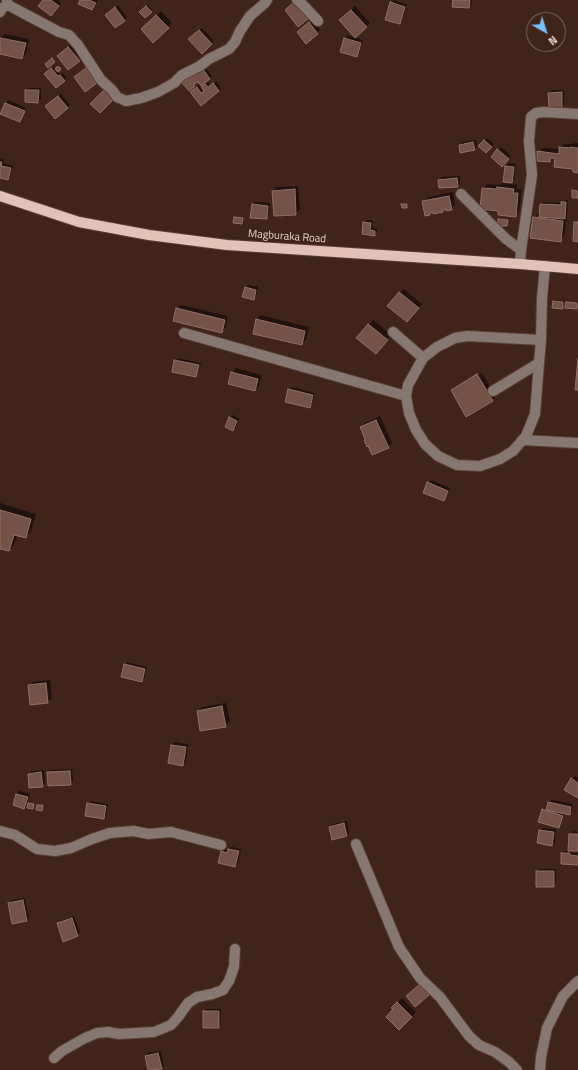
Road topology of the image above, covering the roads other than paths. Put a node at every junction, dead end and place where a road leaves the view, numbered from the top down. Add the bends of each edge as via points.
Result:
1 (267, 0) edge
2 (297, 0) edge
3 (8, 2) edge
4 (0, 12) edge
5 (318, 21) dead end
6 (578, 114) edge
7 (461, 194) dead end
8 (0, 196) edge
9 (521, 250) junction
10 (520, 264) junction
11 (545, 266) junction
12 (578, 269) edge
13 (393, 332) dead end
14 (184, 333) dead end
15 (541, 340) junction
16 (423, 358) junction
17 (539, 363) junction
18 (493, 391) dead end
19 (406, 396) junction
20 (523, 440) junction
21 (578, 443) edge
22 (0, 831) edge
23 (356, 844) dead end
24 (221, 845) dead end
25 (236, 949) dead end
26 (578, 981) edge
27 (54, 1058) dead end
28 (541, 1069) edge
29 (517, 1070) edge

1 - 3 street via 250,16 229,49 182,75 158,92 126,101 117,97 101,80 69,35 59,32
2 - 5 street
3 - 4 street
6 - 9 street via 544,112 531,117 529,141 532,175
7 - 9 street via 506,239
8 - 10 main road, Magburaka Road via 79,222 149,235 227,245
9 - 10 street
10 - 11 main road, Magburaka Road
11 - 12 main road, Magburaka Road
11 - 15 street
13 - 16 street
14 - 19 street
15 - 16 street via 468,336 455,338
15 - 17 street
16 - 19 street via 408,385
17 - 18 street
17 - 20 street via 534,414
19 - 20 street via 413,424 425,444 438,456 457,465 480,466 500,459 513,451
20 - 21 street
22 - 24 street via 15,835 36,849 55,851 71,848 110,833 134,831 148,834 171,832
23 - 29 street via 399,947 420,978 440,996 469,1036
25 - 27 street via 234,967 223,990 197,997 188,1003 171,1025 154,1032 97,1033 62,1051
26 - 28 street via 563,996 547,1028

